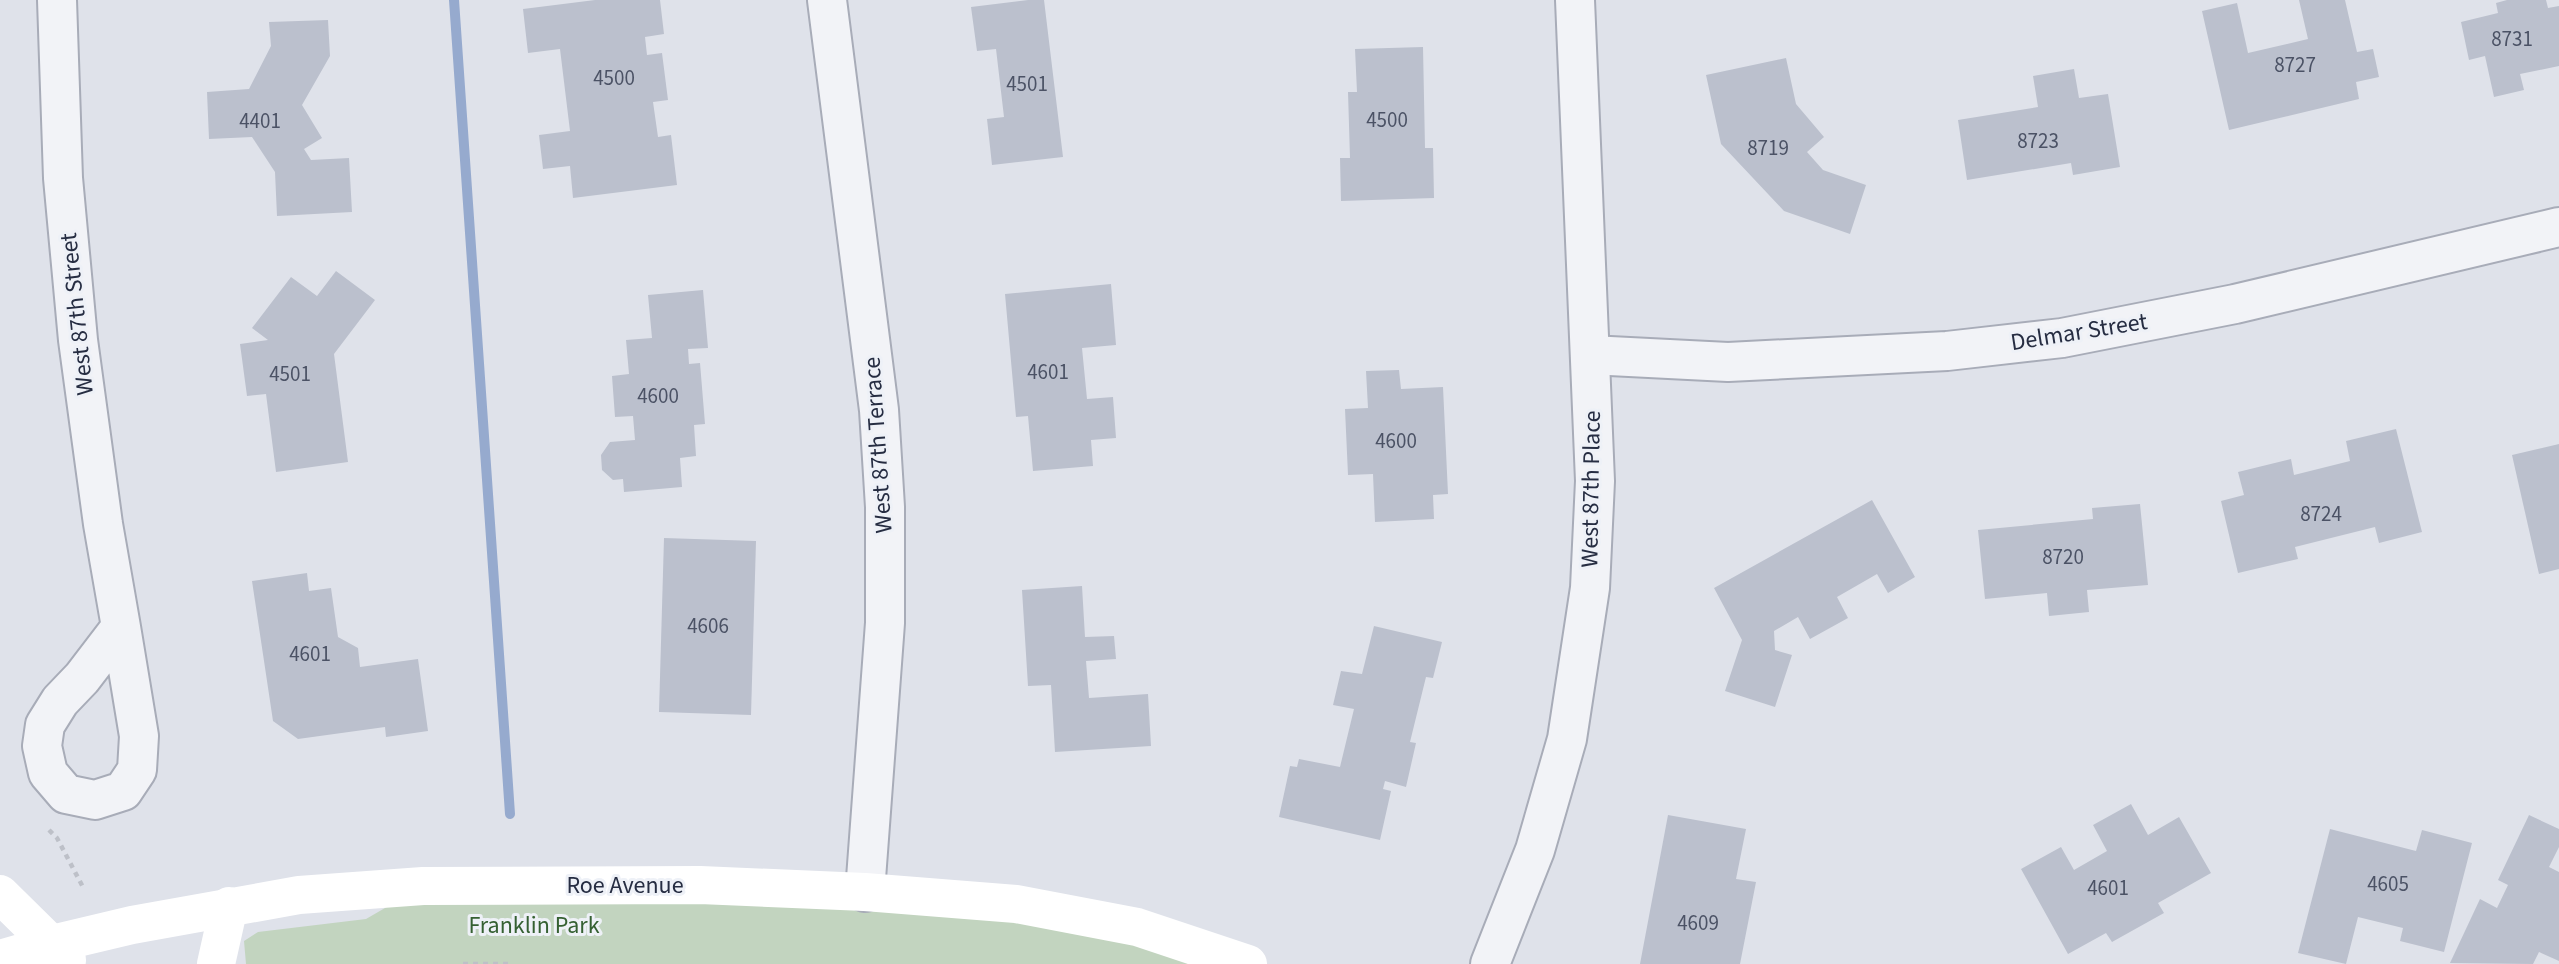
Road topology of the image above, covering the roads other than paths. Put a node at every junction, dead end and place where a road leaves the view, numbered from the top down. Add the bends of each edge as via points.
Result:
1 (57, 0) edge
2 (827, 0) edge
3 (1575, 0) edge
4 (2559, 227) edge
5 (1590, 355) junction
6 (121, 627) dead end
7 (864, 892) junction
8 (0, 894) edge
9 (229, 906) junction
10 (61, 954) edge
11 (0, 959) edge
12 (216, 964) edge
13 (1248, 964) edge
14 (1490, 964) edge

1 - 6 street, West 87th Street via 63,178 78,340
2 - 7 street, West 87th Terrace via 879,410 885,508 885,623
3 - 5 street, West 87th Place
4 - 5 street, Delmar Street via 2235,304 2062,338 1947,351 1728,362
5 - 14 street, West 87th Place via 1595,481 1590,588 1567,739 1535,850
7 - 9 main road, Roe Avenue via 700,885 423,886 299,895
7 - 13 main road, Roe Avenue via 1016,904 1137,928
8 - 10 main road
9 - 10 main road, Roe Avenue via 132,925
9 - 12 main road
10 - 11 main road, Roe Avenue

